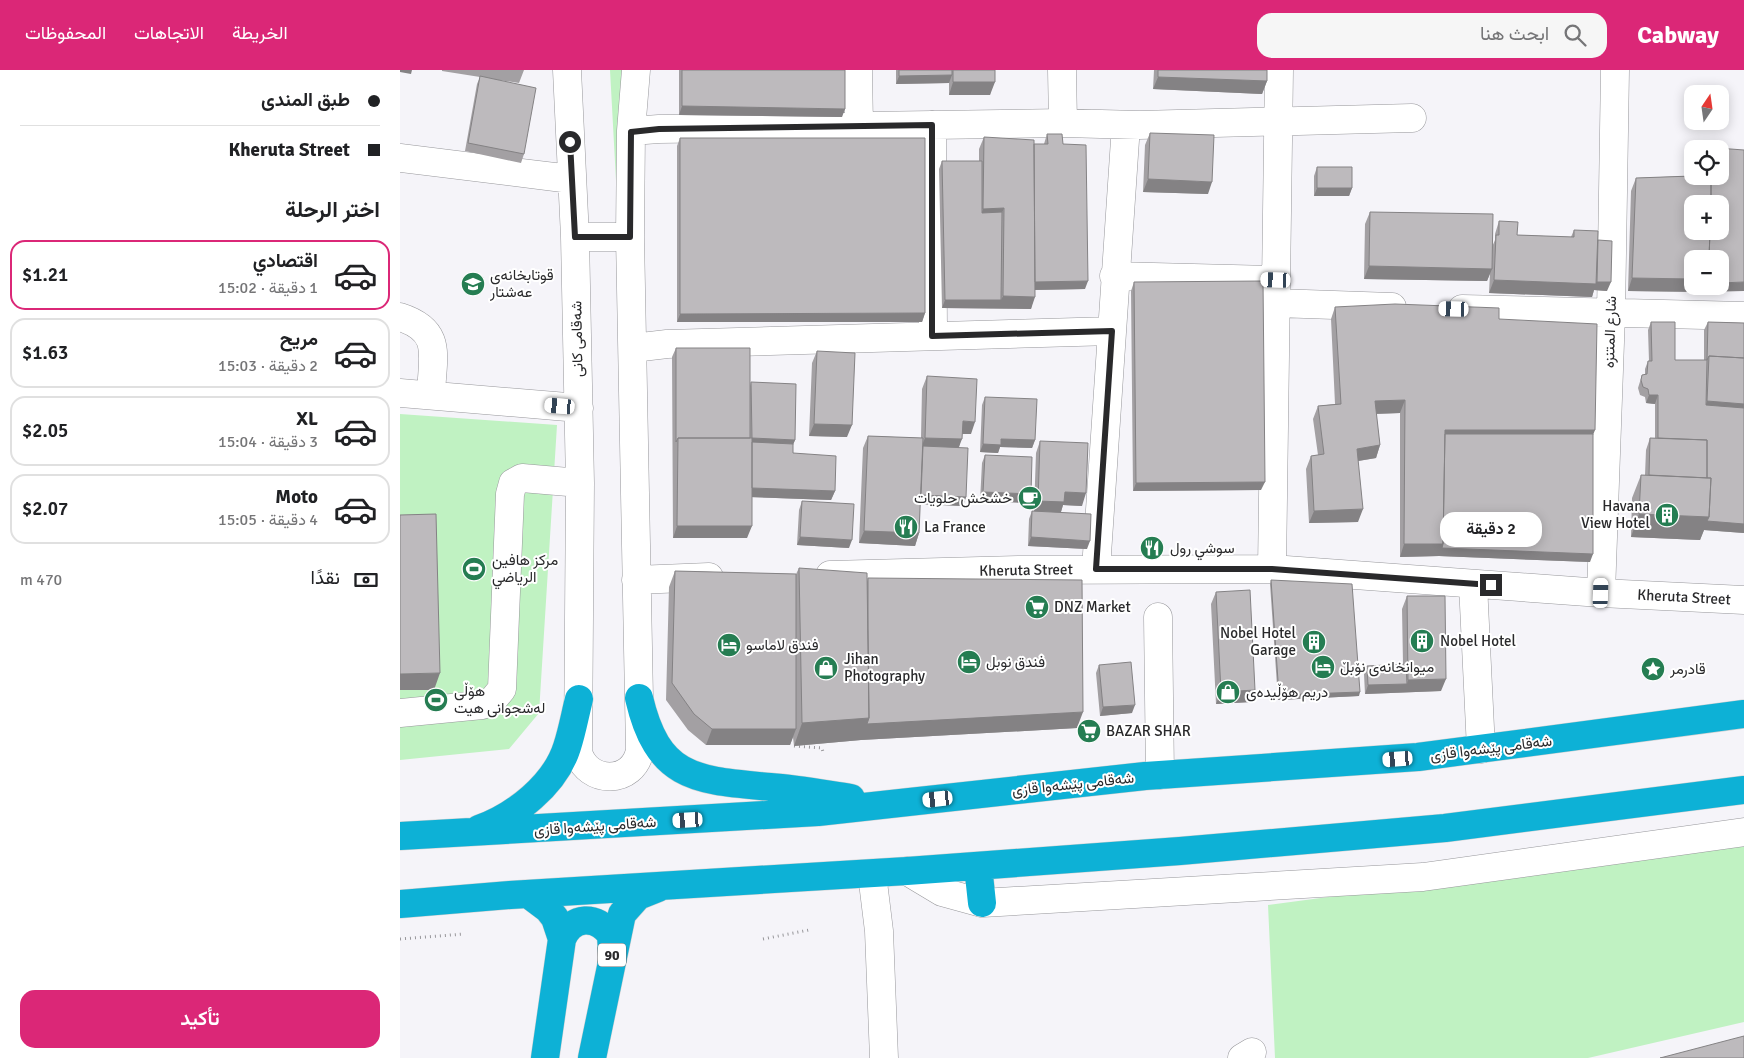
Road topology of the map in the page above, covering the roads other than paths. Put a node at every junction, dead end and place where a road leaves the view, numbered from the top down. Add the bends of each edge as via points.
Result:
1 (567, 70) edge
2 (636, 70) edge
3 (858, 70) edge
4 (1062, 70) edge
5 (1279, 70) edge
6 (1615, 70) edge
7 (1412, 118) dead end
8 (1278, 121) junction
9 (1063, 123) junction
10 (932, 125) junction
11 (1126, 125) junction
12 (859, 126) junction
13 (631, 132) junction
14 (400, 158) edge
15 (571, 179) junction
16 (575, 237) junction
17 (630, 237) junction
18 (1114, 276) junction
19 (1276, 292) junction
20 (1611, 314) junction
21 (1744, 316) edge
22 (400, 317) edge
23 (1112, 331) junction
24 (932, 336) junction
25 (633, 348) junction
26 (400, 393) edge
27 (431, 395) junction
28 (579, 408) junction
29 (580, 483) junction
30 (1096, 569) junction
31 (1272, 569) junction
32 (735, 576) edge
33 (804, 576) edge
34 (636, 580) junction
35 (1473, 584) junction
36 (1601, 593) junction
37 (1744, 600) edge
38 (1158, 617) dead end
39 (639, 698) junction
40 (579, 699) junction
41 (400, 713) edge
42 (1744, 714) edge
43 (1481, 749) junction
44 (1160, 775) junction
45 (1744, 790) edge
46 (892, 804) junction
47 (469, 832) junction
48 (1744, 832) edge
49 (400, 836) edge
50 (978, 866) junction
51 (907, 871) junction
52 (872, 874) junction
53 (674, 886) junction
54 (528, 894) junction
55 (982, 903) junction
56 (400, 904) edge
57 (562, 939) junction
58 (612, 953) junction
59 (544, 1058) edge
60 (592, 1058) edge
61 (884, 1058) edge

1 - 15 street, شەقامی کانی
2 - 13 street
3 - 12 street
4 - 9 street
5 - 8 street
6 - 20 street, شارع المتنزه
7 - 8 street
8 - 11 street
8 - 19 street
9 - 10 street
9 - 11 street
10 - 12 street
10 - 24 street
11 - 18 street
12 - 13 street
13 - 17 street
14 - 15 street
15 - 16 street, شەقامی کانی
16 - 17 street
16 - 28 street, شەقامی کانی
17 - 25 street
18 - 19 street
18 - 23 street
19 - 20 street via 1424,308
19 - 31 street
20 - 21 street
20 - 36 street, شارع المتنزه
22 - 27 street via 425,329 431,339
23 - 24 street
23 - 30 street
24 - 25 street via 667,344
25 - 34 street
26 - 27 street
27 - 28 street
28 - 29 street, شەقامی کانی
29 - 40 street, شەقامی کانی
29 - 41 street via 522,478 513,483 502,689 492,701 482,705
30 - 31 street, Kheruta Street
30 - 33 street, Kheruta Street
31 - 35 street, Kheruta Street
32 - 34 street
34 - 39 street
35 - 36 street, Kheruta Street
35 - 43 street
36 - 37 street, Kheruta Street
38 - 44 street
39 - 40 street, شەقامی کانی via 640,755 628,772 613,778 592,773 578,752
39 - 46 highway via 646,725 657,746 671,762 698,778
40 - 47 highway via 567,749 544,784 512,813
42 - 43 highway, شەقامی پێشەوا قازی
43 - 44 highway, شەقامی پێشەوا قازی via 1418,757
44 - 46 highway, شەقامی پێشەوا قازی
45 - 50 highway via 1445,828
46 - 47 highway, شەقامی پێشەوا قازی via 818,812
47 - 49 highway, شەقامی پێشەوا قازی
48 - 55 street via 1423,877
50 - 51 highway
50 - 55 highway
51 - 52 highway
51 - 55 street via 942,892
52 - 53 highway
52 - 61 street via 879,931
53 - 54 highway
53 - 58 highway, 90 via 645,892 632,901 622,914
54 - 56 highway
54 - 57 highway via 548,909
57 - 58 highway via 572,924 590,920 599,922 611,936
57 - 59 highway
58 - 60 highway, 90

